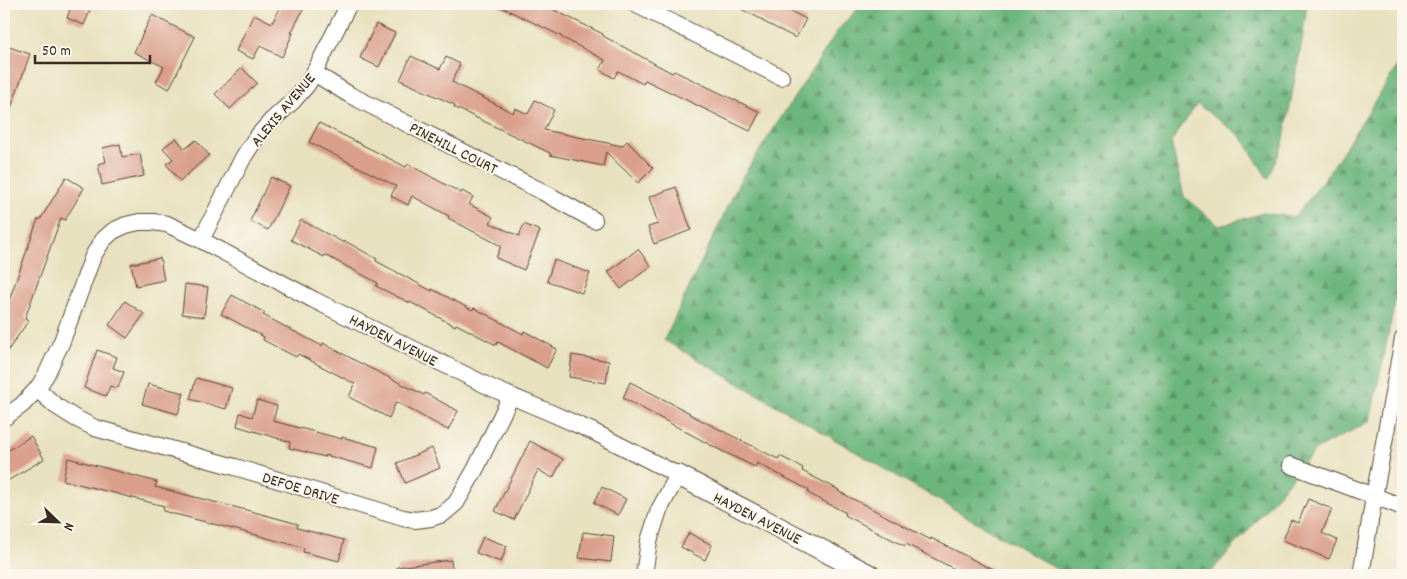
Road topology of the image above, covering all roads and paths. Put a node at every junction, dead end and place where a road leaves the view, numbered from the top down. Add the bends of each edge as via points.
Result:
1 (348, 4) edge
2 (636, 4) edge
3 (314, 73) junction
4 (781, 77) dead end
5 (594, 220) dead end
6 (201, 240) junction
7 (1403, 339) edge
8 (37, 389) junction
9 (511, 396) junction
10 (4, 418) edge
11 (1292, 465) dead end
12 (678, 475) junction
13 (1374, 497) junction
14 (1403, 508) edge
15 (644, 575) edge
16 (870, 575) edge
17 (1361, 575) edge

1 - 3 street, ALEXIS AVENUE
2 - 4 street
3 - 5 street, PINEHILL COURT via 350,95
3 - 6 street, ALEXIS AVENUE via 293,101 256,138
6 - 8 street, HAYDEN AVENUE via 167,224 153,222 126,225 103,240 93,256 62,341
6 - 9 street, HAYDEN AVENUE via 314,300
7 - 13 street
8 - 9 street, DEFOE DRIVE via 56,406 95,428 415,520 443,514 459,499
8 - 10 street, HAYDEN AVENUE
9 - 12 street, HAYDEN AVENUE via 592,431
11 - 13 street
12 - 15 street via 659,510 649,541
12 - 16 street, HAYDEN AVENUE
13 - 14 street
13 - 17 street

